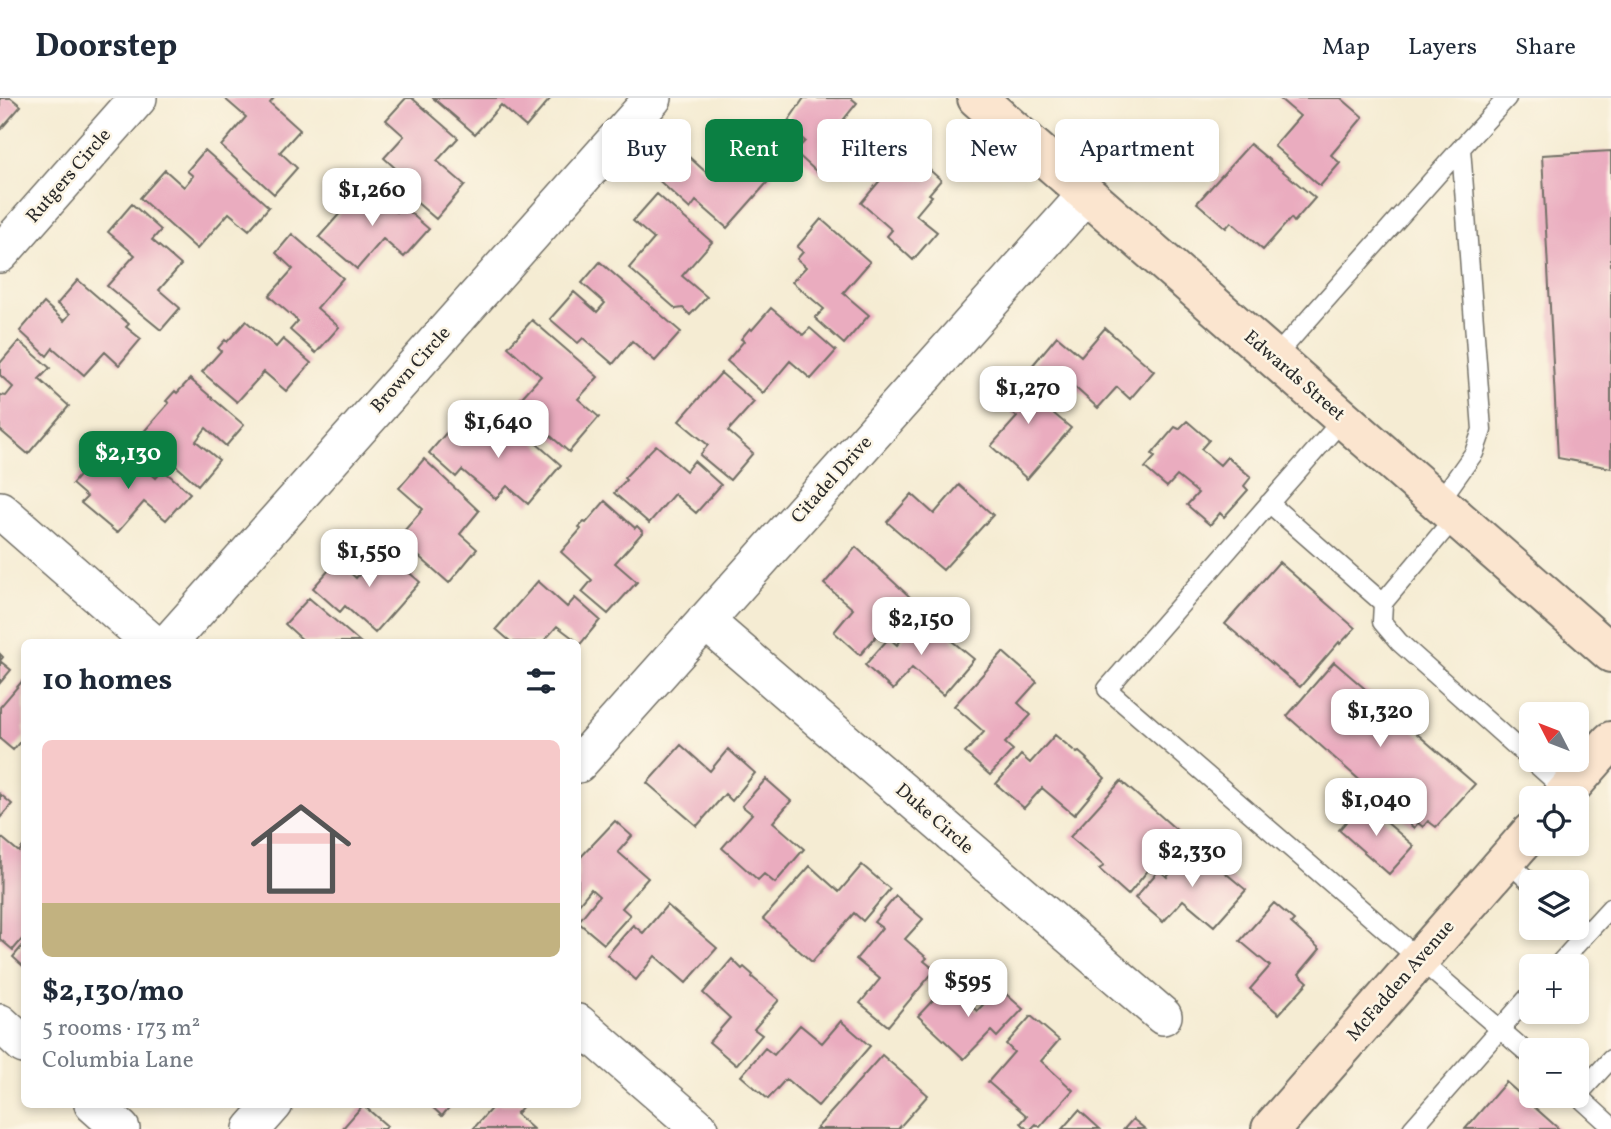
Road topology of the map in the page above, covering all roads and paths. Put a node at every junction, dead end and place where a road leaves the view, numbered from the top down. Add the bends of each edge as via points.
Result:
1 (138, 98) edge
2 (653, 98) edge
3 (977, 98) edge
4 (1507, 98) edge
5 (1461, 148) junction
6 (1086, 195) junction
7 (0, 254) edge
8 (1274, 358) junction
9 (1343, 419) junction
10 (1269, 503) junction
11 (0, 510) edge
12 (1447, 510) junction
13 (1383, 603) junction
14 (705, 621) junction
15 (148, 639) edge
16 (172, 639) edge
17 (1611, 653) edge
18 (1611, 741) edge
19 (581, 761) edge
20 (1554, 786) edge
21 (1572, 786) edge
22 (1519, 871) edge
23 (1611, 907) edge
24 (1589, 923) edge
25 (1419, 960) junction
26 (1519, 1007) edge
27 (1163, 1016) dead end
28 (0, 1023) edge
29 (581, 1026) edge
30 (1499, 1029) junction
31 (21, 1042) edge
32 (1519, 1046) edge
33 (1611, 1059) edge
34 (1589, 1082) edge
35 (1589, 1106) edge
36 (97, 1108) edge
37 (270, 1108) edge
38 (1611, 1126) edge
39 (1274, 1128) edge
40 (121, 1129) edge
41 (252, 1129) edge
42 (700, 1129) edge
43 (1412, 1129) edge

1 - 7 street, Rutgers Circle
2 - 16 street, Brown Circle
3 - 6 street, Edwards Street
4 - 5 lane
5 - 8 lane
5 - 12 lane via 1482,430
6 - 8 street, Edwards Street
6 - 14 street, Citadel Drive
8 - 9 street, Edwards Street
9 - 10 lane
9 - 12 street, Edwards Street
10 - 13 lane
10 - 25 lane via 1107,689
11 - 15 street
12 - 13 lane
12 - 17 street, Edwards Street
13 - 20 lane via 1382,622 1399,642
14 - 19 street, Citadel Drive
14 - 27 street, Duke Circle
18 - 21 street
22 - 25 street, McFadden Avenue
23 - 24 lane
25 - 30 lane
25 - 39 street, McFadden Avenue
26 - 30 lane
28 - 31 street
29 - 42 street
30 - 32 lane
30 - 43 lane
33 - 34 lane
35 - 38 lane
36 - 40 street
37 - 41 street

